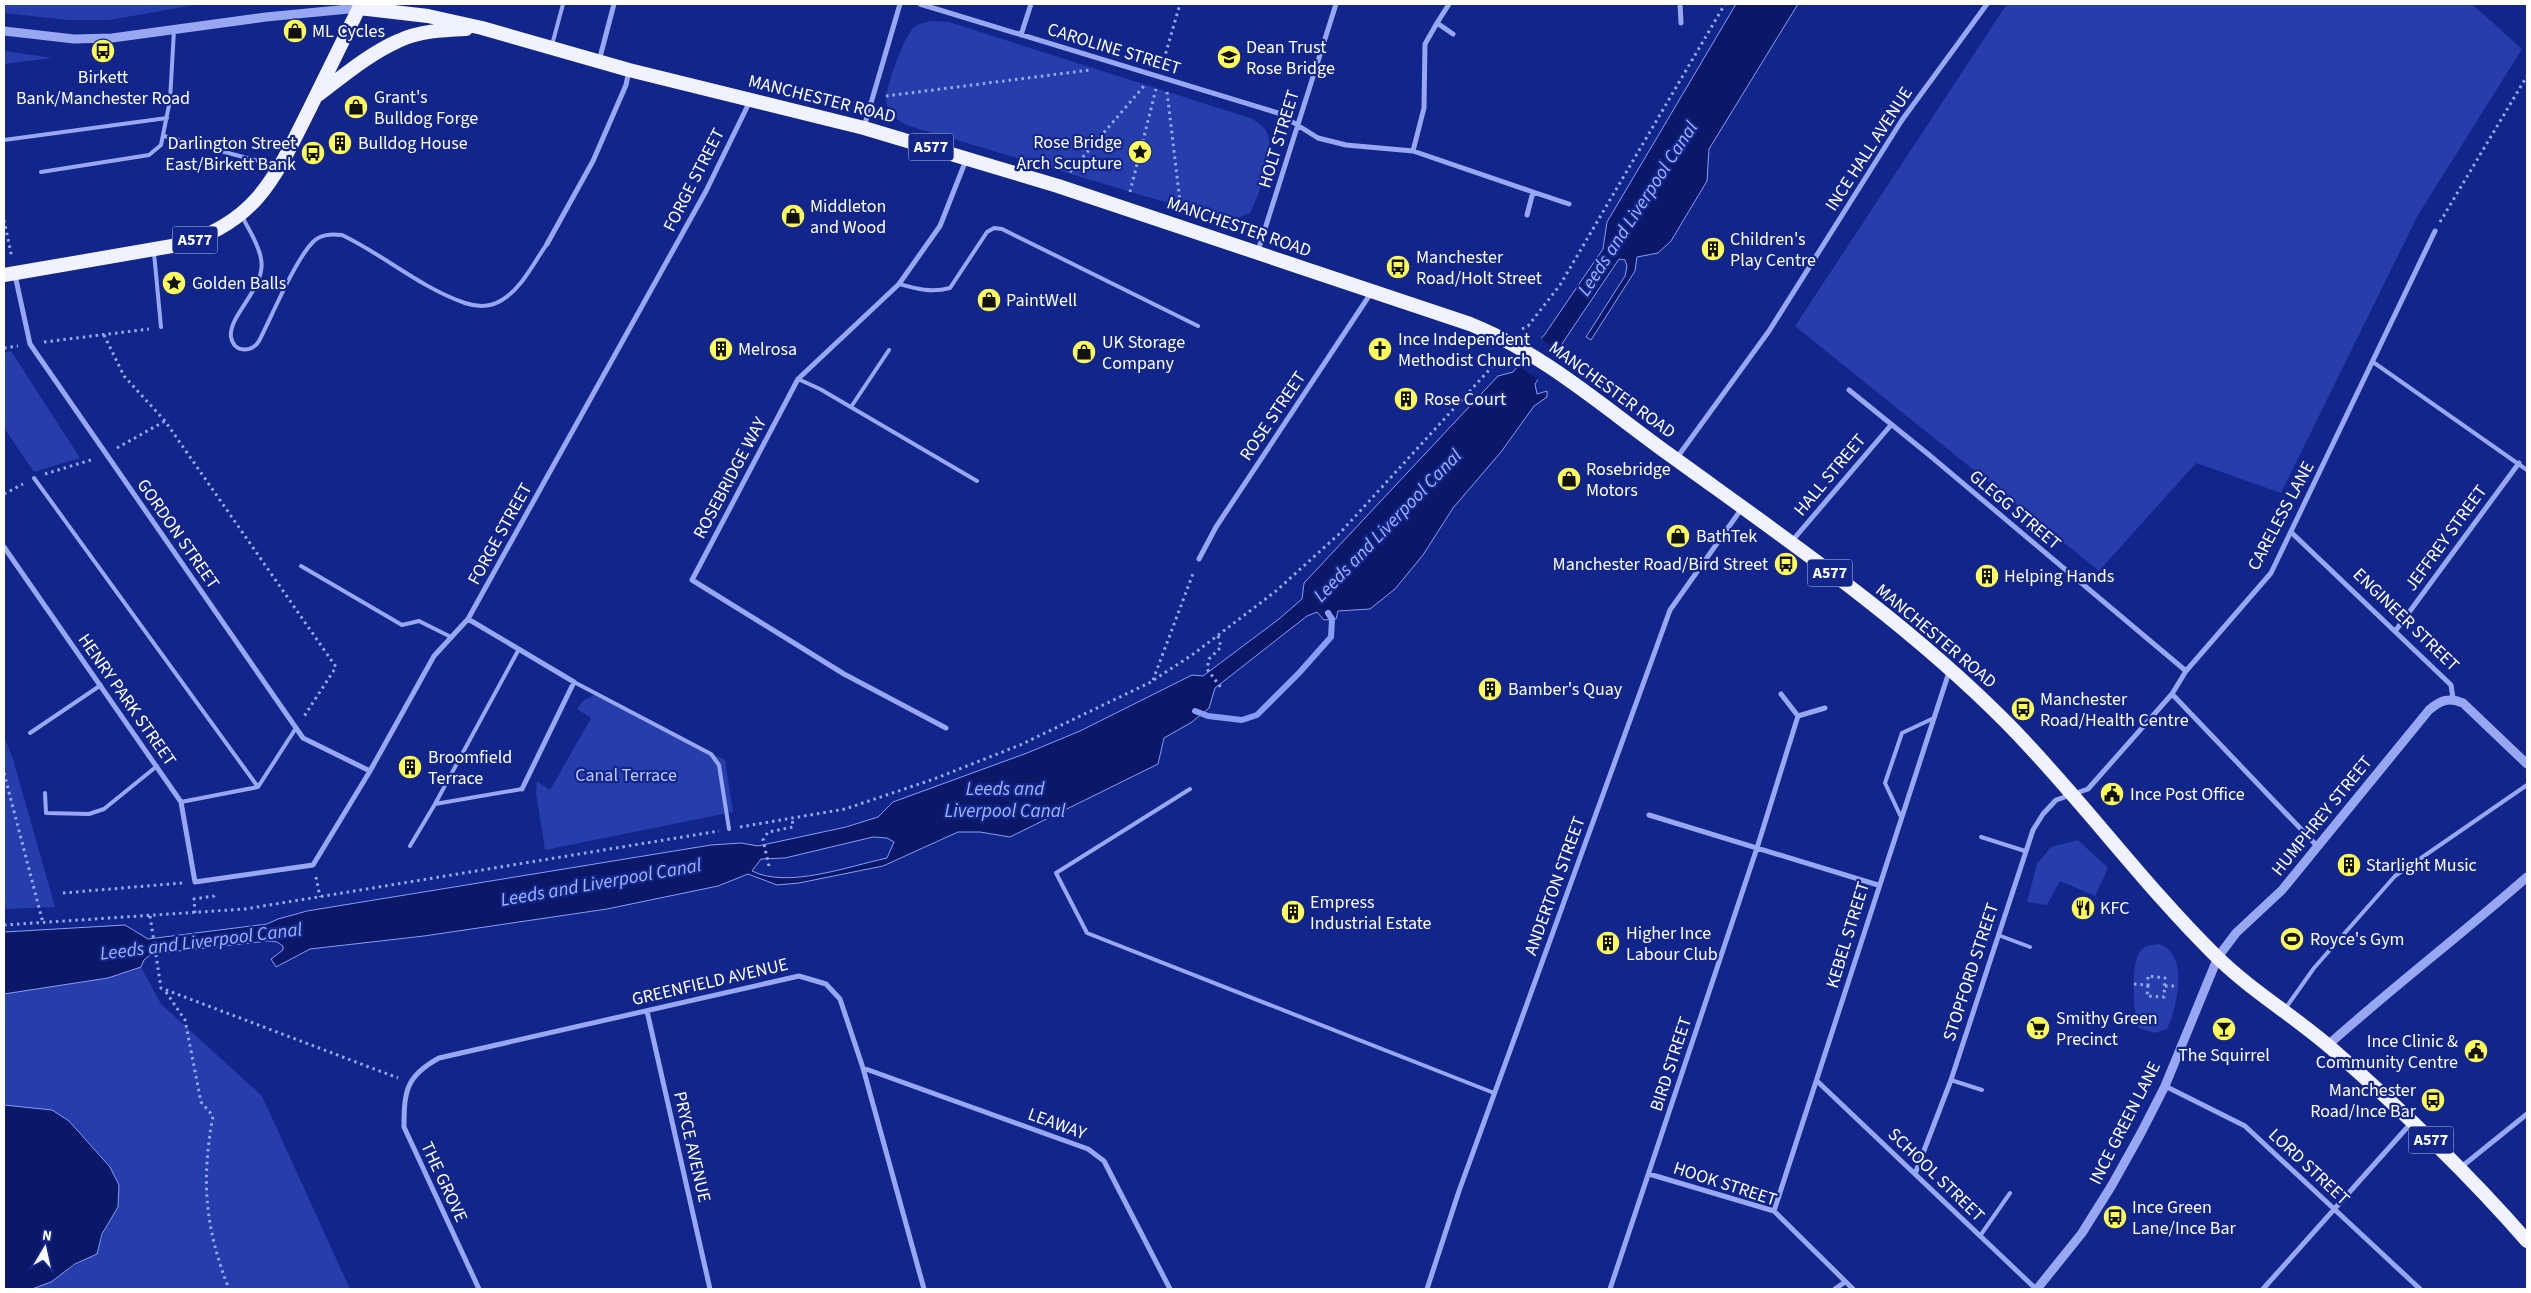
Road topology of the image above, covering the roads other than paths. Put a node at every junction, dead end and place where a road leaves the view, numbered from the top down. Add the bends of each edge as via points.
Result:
1 (563, 4) edge
2 (614, 4) edge
3 (900, 4) edge
4 (920, 4) edge
5 (1031, 4) edge
6 (1336, 4) edge
7 (1449, 4) edge
8 (1680, 4) edge
9 (1987, 4) edge
10 (378, 7) edge
11 (359, 8) junction
12 (1681, 23) dead end
13 (1437, 24) junction
14 (482, 28) junction
15 (174, 30) junction
16 (4, 32) edge
17 (1021, 34) junction
18 (1454, 34) dead end
19 (551, 48) junction
20 (599, 62) junction
21 (629, 70) junction
22 (315, 97) junction
23 (750, 101) junction
24 (167, 118) junction
25 (1298, 126) junction
26 (864, 128) junction
27 (164, 136) junction
28 (4, 140) edge
29 (1413, 151) junction
30 (967, 157) junction
31 (281, 167) junction
32 (42, 172) dead end
33 (1533, 192) junction
34 (1569, 204) dead end
35 (241, 214) junction
36 (1527, 215) dead end
37 (2435, 231) road end
38 (547, 244) joint
39 (153, 250) junction
40 (1258, 254) junction
41 (9, 274) edge
42 (899, 284) junction
43 (1373, 291) junction
44 (1198, 326) dead end
45 (161, 328) road end
46 (889, 350) dead end
47 (2373, 362) junction
48 (798, 379) junction
49 (1849, 390) dead end
50 (851, 407) junction
51 (1891, 425) junction
52 (1675, 459) junction
53 (2519, 463) junction
54 (2527, 470) edge
55 (34, 478) road end
56 (977, 481) dead end
57 (1742, 508) junction
58 (2292, 533) junction
59 (1790, 544) junction
60 (4, 547) edge
61 (1199, 559) road end
62 (301, 566) dead end
63 (468, 619) junction
64 (2396, 630) junction
65 (451, 637) junction
66 (519, 649) junction
67 (1950, 668) junction
68 (2186, 671) junction
69 (574, 682) junction
70 (101, 685) junction
71 (1781, 694) dead end
72 (2172, 694) junction
73 (2453, 698) junction
74 (1825, 708) dead end
75 (1798, 716) junction
76 (1934, 718) junction
77 (296, 728) junction
78 (946, 728) dead end
79 (30, 733) dead end
80 (2527, 764) edge
81 (157, 766) junction
82 (370, 771) junction
83 (2527, 785) edge
84 (258, 787) junction
85 (522, 789) joint
86 (1190, 789) dead end
87 (45, 793) dead end
88 (2073, 794) junction
89 (181, 802) junction
90 (435, 804) junction
91 (1649, 815) dead end
92 (1901, 817) junction
93 (729, 829) road end
94 (1981, 836) dead end
95 (410, 846) dead end
96 (1757, 848) junction
97 (2318, 848) junction
98 (2025, 851) junction
99 (2527, 877) edge
100 (218, 879) joint
101 (1878, 885) junction
102 (1998, 935) junction
103 (2030, 946) dead end
104 (2218, 958) junction
105 (647, 1011) junction
106 (2284, 1011) junction
107 (2328, 1045) junction
108 (864, 1068) junction
109 (1950, 1080) junction
110 (1817, 1081) junction
111 (410, 1082) joint
112 (2165, 1086) junction
113 (1982, 1090) dead end
114 (1494, 1093) junction
115 (2527, 1114) edge
116 (2412, 1121) junction
117 (2460, 1168) junction
118 (1649, 1174) junction
119 (1915, 1174) junction
120 (2010, 1193) dead end
121 (2334, 1208) junction
122 (1774, 1211) junction
123 (1979, 1236) junction
124 (2527, 1241) edge
125 (1845, 1282) junction
126 (479, 1289) edge
127 (710, 1289) edge
128 (924, 1289) edge
129 (1170, 1289) edge
130 (1428, 1289) edge
131 (1610, 1289) edge
132 (1835, 1289) edge
133 (1853, 1289) edge
134 (2036, 1289) edge
135 (2263, 1289) edge
136 (2420, 1289) edge

1 - 19 lane
2 - 20 street
3 - 26 street
4 - 17 street, CAROLINE STREET
5 - 17 street
6 - 25 street, HOLT STREET
7 - 13 street
8 - 12 street
9 - 52 street, INCE HALL AVENUE via 1902,120 1770,332
10 - 11 highway, MANCHESTER ROAD / A577
10 - 14 highway, MANCHESTER ROAD / A577
11 - 15 street
11 - 22 highway, A577
13 - 18 street
13 - 29 street via 1425,44 1424,108
14 - 19 highway, MANCHESTER ROAD / A577
14 - 22 highway via 429,31 398,41
15 - 16 street via 112,38
15 - 24 lane
17 - 25 street, CAROLINE STREET via 1278,113
19 - 20 highway, MANCHESTER ROAD / A577
20 - 21 highway, MANCHESTER ROAD / A577
21 - 23 highway, MANCHESTER ROAD / A577
21 - 38 street via 626,85 593,161
22 - 31 highway, A577
23 - 26 highway, MANCHESTER ROAD / A577
23 - 63 street, FORGE STREET via 706,191
24 - 27 lane
24 - 28 lane
25 - 29 street, CAROLINE STREET via 1318,138 1346,145
25 - 40 street, HOLT STREET
26 - 30 highway, MANCHESTER ROAD / A577
27 - 31 lane
27 - 32 lane via 161,145 149,155
29 - 33 street, CAROLINE STREET
30 - 40 highway, MANCHESTER ROAD / A577
30 - 42 street, ROSEBRIDGE WAY via 940,226
31 - 35 highway, A577 via 272,182
33 - 34 street, CAROLINE STREET
33 - 36 street
35 - 38 lane via 262,259 258,282 234,323 231,336 234,343 248,351 256,347 302,256 322,236 342,235 446,294 466,304 481,306 503,300 518,285
35 - 39 highway, A577 via 223,228 199,239
37 - 47 street, CARELESS LANE
39 - 41 highway, A577
39 - 45 lane
40 - 43 highway, MANCHESTER ROAD / A577
41 - 77 street, GORDON STREET via 30,344
42 - 44 lane via 936,292 950,288 987,232 994,228 1002,229
42 - 48 street, ROSEBRIDGE WAY
43 - 52 highway, MANCHESTER ROAD / A577 via 1470,324 1518,346
43 - 61 street, ROSE STREET via 1216,526
46 - 50 lane
47 - 53 lane
47 - 58 street, CARELESS LANE
48 - 50 lane
48 - 78 street, ROSEBRIDGE WAY via 692,580 844,674
49 - 51 street, GLEGG STREET
50 - 56 lane
51 - 59 street, HALL STREET
51 - 68 street, GLEGG STREET
52 - 57 highway, MANCHESTER ROAD / A577
53 - 54 lane
53 - 64 street, JEFFREY STREET
55 - 84 lane
57 - 59 highway, MANCHESTER ROAD / A577
57 - 114 street, ANDERTON STREET via 1670,610
58 - 64 street, ENGINEER STREET
58 - 68 street, CARELESS LANE via 2271,573
59 - 67 highway, MANCHESTER ROAD / A577
60 - 70 street, HENRY PARK STREET
62 - 65 lane via 402,625 419,621
63 - 65 street, FORGE STREET
63 - 66 street
64 - 73 street, ENGINEER STREET via 2451,685
65 - 82 street, FORGE STREET via 434,656
66 - 69 street
66 - 90 lane
67 - 76 street, KEBEL STREET
67 - 88 highway, MANCHESTER ROAD / A577
68 - 72 street, CARELESS LANE
69 - 85 street
69 - 93 lane via 710,754 719,765
70 - 79 lane
70 - 81 street, HENRY PARK STREET
71 - 75 street
72 - 88 street, CARELESS LANE via 2088,789
72 - 97 street
73 - 80 street, ENGINEER STREET via 2463,702
73 - 97 street, HUMPHREY STREET via 2429,710
74 - 75 street
75 - 96 street, BIRD STREET
76 - 92 street, KEBEL STREET
76 - 92 lane via 1902,733 1885,782
77 - 82 street, GORDON STREET via 303,738
77 - 84 lane
81 - 87 lane via 114,803 89,814 46,813
81 - 89 street, HENRY PARK STREET
82 - 100 street, FORGE STREET via 313,864
83 - 106 lane via 2394,876 2314,968
84 - 89 lane
85 - 90 lane
86 - 114 lane via 1056,873 1087,934
88 - 98 street, STOPFORD STREET via 2056,800 2043,814
88 - 104 highway, MANCHESTER ROAD / A577
89 - 100 street, HENRY PARK STREET via 195,882
90 - 95 lane
91 - 96 street
92 - 101 street, KEBEL STREET
94 - 98 lane
96 - 101 street
96 - 118 street, BIRD STREET
97 - 104 street, HUMPHREY STREET via 2282,890 2236,933
98 - 102 street, STOPFORD STREET
99 - 107 street
101 - 110 street, KEBEL STREET
102 - 103 lane
102 - 109 street, STOPFORD STREET
104 - 106 highway, MANCHESTER ROAD / A577
104 - 112 street, INCE GREEN LANE
105 - 108 street, GREENFIELD AVENUE via 798,976 815,979 826,984 840,999
105 - 111 street, GREENFIELD AVENUE via 440,1058 421,1068
105 - 127 street, PRYCE AVENUE
106 - 107 highway, MANCHESTER ROAD / A577
107 - 116 highway, MANCHESTER ROAD / A577
108 - 128 street, GREENFIELD AVENUE
108 - 129 street, LEAWAY via 1088,1149 1104,1161
109 - 113 lane
109 - 119 street, STOPFORD STREET
110 - 119 street, SCHOOL STREET
110 - 122 street, KEBEL STREET
111 - 126 street, THE GROVE via 404,1101 404,1128
112 - 121 street, LORD STREET via 2245,1126
112 - 134 street, INCE GREEN LANE via 2112,1186 2082,1233
114 - 130 street, ANDERTON STREET
115 - 117 street
116 - 117 highway, MANCHESTER ROAD / A577
116 - 121 street
117 - 124 highway, MANCHESTER ROAD / A577
118 - 122 street, HOOK STREET
118 - 131 street, BIRD STREET
119 - 123 street, SCHOOL STREET
120 - 123 lane
121 - 135 street
121 - 136 street, LORD STREET
122 - 125 street, HOOK STREET
123 - 134 street, SCHOOL STREET
125 - 132 street
125 - 133 street, HOOK STREET

